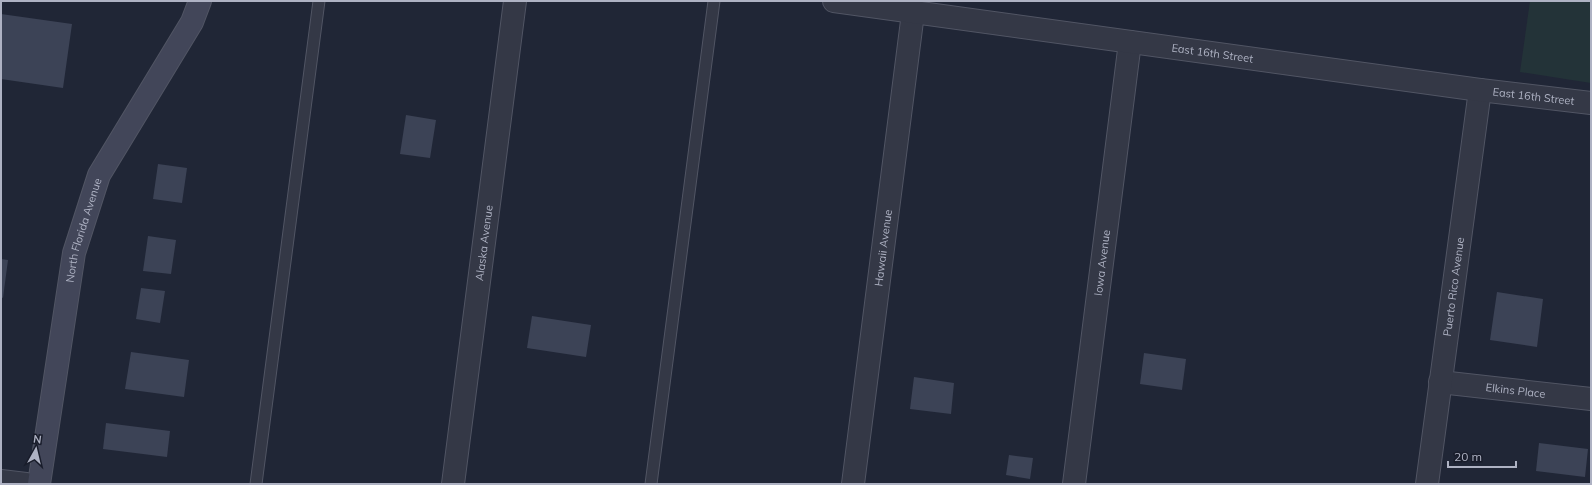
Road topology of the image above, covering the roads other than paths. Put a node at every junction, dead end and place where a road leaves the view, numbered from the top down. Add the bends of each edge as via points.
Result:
1 (200, 1) edge
2 (319, 1) edge
3 (515, 1) edge
4 (714, 1) edge
5 (834, 1) edge
6 (891, 5) edge
7 (913, 12) junction
8 (1130, 42) junction
9 (1480, 90) junction
10 (1591, 103) edge
11 (1440, 382) junction
12 (1591, 399) edge
13 (1, 481) edge
14 (26, 484) edge
15 (39, 484) edge
16 (256, 484) edge
17 (453, 484) edge
18 (651, 484) edge
19 (853, 484) edge
20 (1074, 484) edge
21 (1427, 484) edge

1 - 15 main road, North Florida Avenue via 192,22 99,175 74,252
2 - 16 lane
3 - 17 street, Alaska Avenue
4 - 18 lane
5 - 6 street, East 16th Street
6 - 7 street, East 16th Street
7 - 8 street, East 16th Street
7 - 19 street, Hawaii Avenue
8 - 9 street, East 16th Street
8 - 20 street, Iowa Avenue
9 - 10 street, East 16th Street
9 - 11 street, Puerto Rico Avenue
11 - 12 street, Elkins Place
11 - 21 street, Puerto Rico Avenue
13 - 14 street

